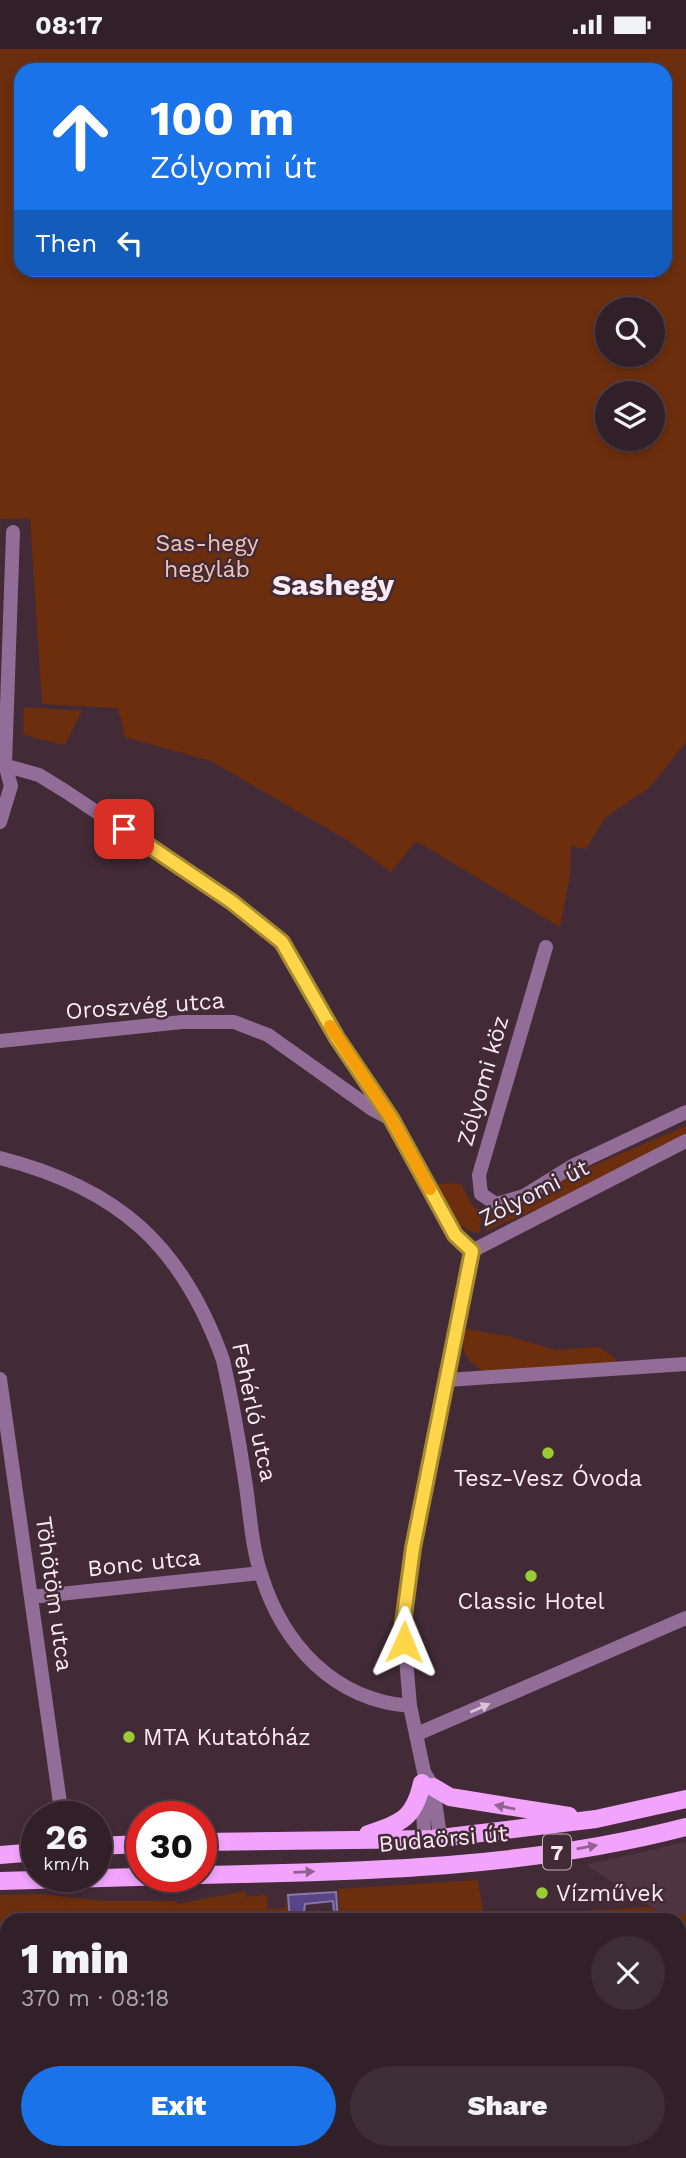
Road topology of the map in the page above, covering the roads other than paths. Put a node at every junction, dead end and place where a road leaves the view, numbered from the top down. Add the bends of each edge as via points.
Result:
1 (13, 532) dead end
2 (3, 764) edge
3 (0, 822) edge
4 (546, 947) dead end
5 (0, 1041) edge
6 (686, 1112) edge
7 (391, 1118) junction
8 (686, 1141) edge
9 (0, 1158) edge
10 (513, 1200) joint
11 (472, 1251) junction
12 (686, 1364) edge
13 (0, 1379) edge
14 (447, 1380) junction
15 (260, 1573) junction
16 (32, 1597) junction
17 (686, 1618) edge
18 (410, 1706) junction
19 (416, 1734) junction
20 (426, 1781) junction
21 (686, 1799) edge
22 (60, 1801) edge
23 (596, 1819) junction
24 (686, 1827) edge
25 (432, 1833) junction
26 (351, 1839) junction
27 (217, 1842) edge
28 (21, 1853) edge
29 (0, 1855) edge
30 (471, 1863) junction
31 (375, 1869) junction
32 (217, 1874) edge
33 (126, 1877) edge
34 (0, 1881) edge

1 - 2 street
2 - 3 street via 11,786
2 - 7 street via 39,775 65,791 232,902 282,942 337,1038
4 - 10 street, Zólyomi köz via 479,1175 479,1188 486,1200 496,1205
5 - 7 street, Oroszvég utca via 234,1021 268,1035
6 - 10 street, Zólyomi út via 574,1165
7 - 11 street via 455,1235
8 - 11 street, Zólyomi út
9 - 15 street, Fehérló utca via 100,1195 160,1245 183,1273 223,1360
11 - 14 street, Zólyomi út
12 - 14 street
13 - 16 street, Töhötöm utca
14 - 18 street via 403,1623
15 - 16 street, Bonc utca
15 - 18 street, Fehérló utca via 287,1631 317,1669 369,1699
16 - 22 street, Töhötöm utca
19 -> 17 street
18 - 19 street
19 - 20 street
23 -> 20 main road via 450,1797
20 - 25 street
20 - 26 main road via 418,1803 398,1824
21 - 23 main road, Budaörsi út / 7
23 - 25 main road, Budaörsi út / 7
30 -> 24 main road, Budaörsi út / 7 via 554,1853
25 - 26 main road, Budaörsi út / 7
25 - 30 main road via 446,1852
25 - 31 main road via 424,1853
26 - 27 main road, Budaörsi út / 7
28 - 29 main road
30 - 31 main road, Budaörsi út / 7
32 -> 31 main road, Budaörsi út / 7
33 - 34 main road

